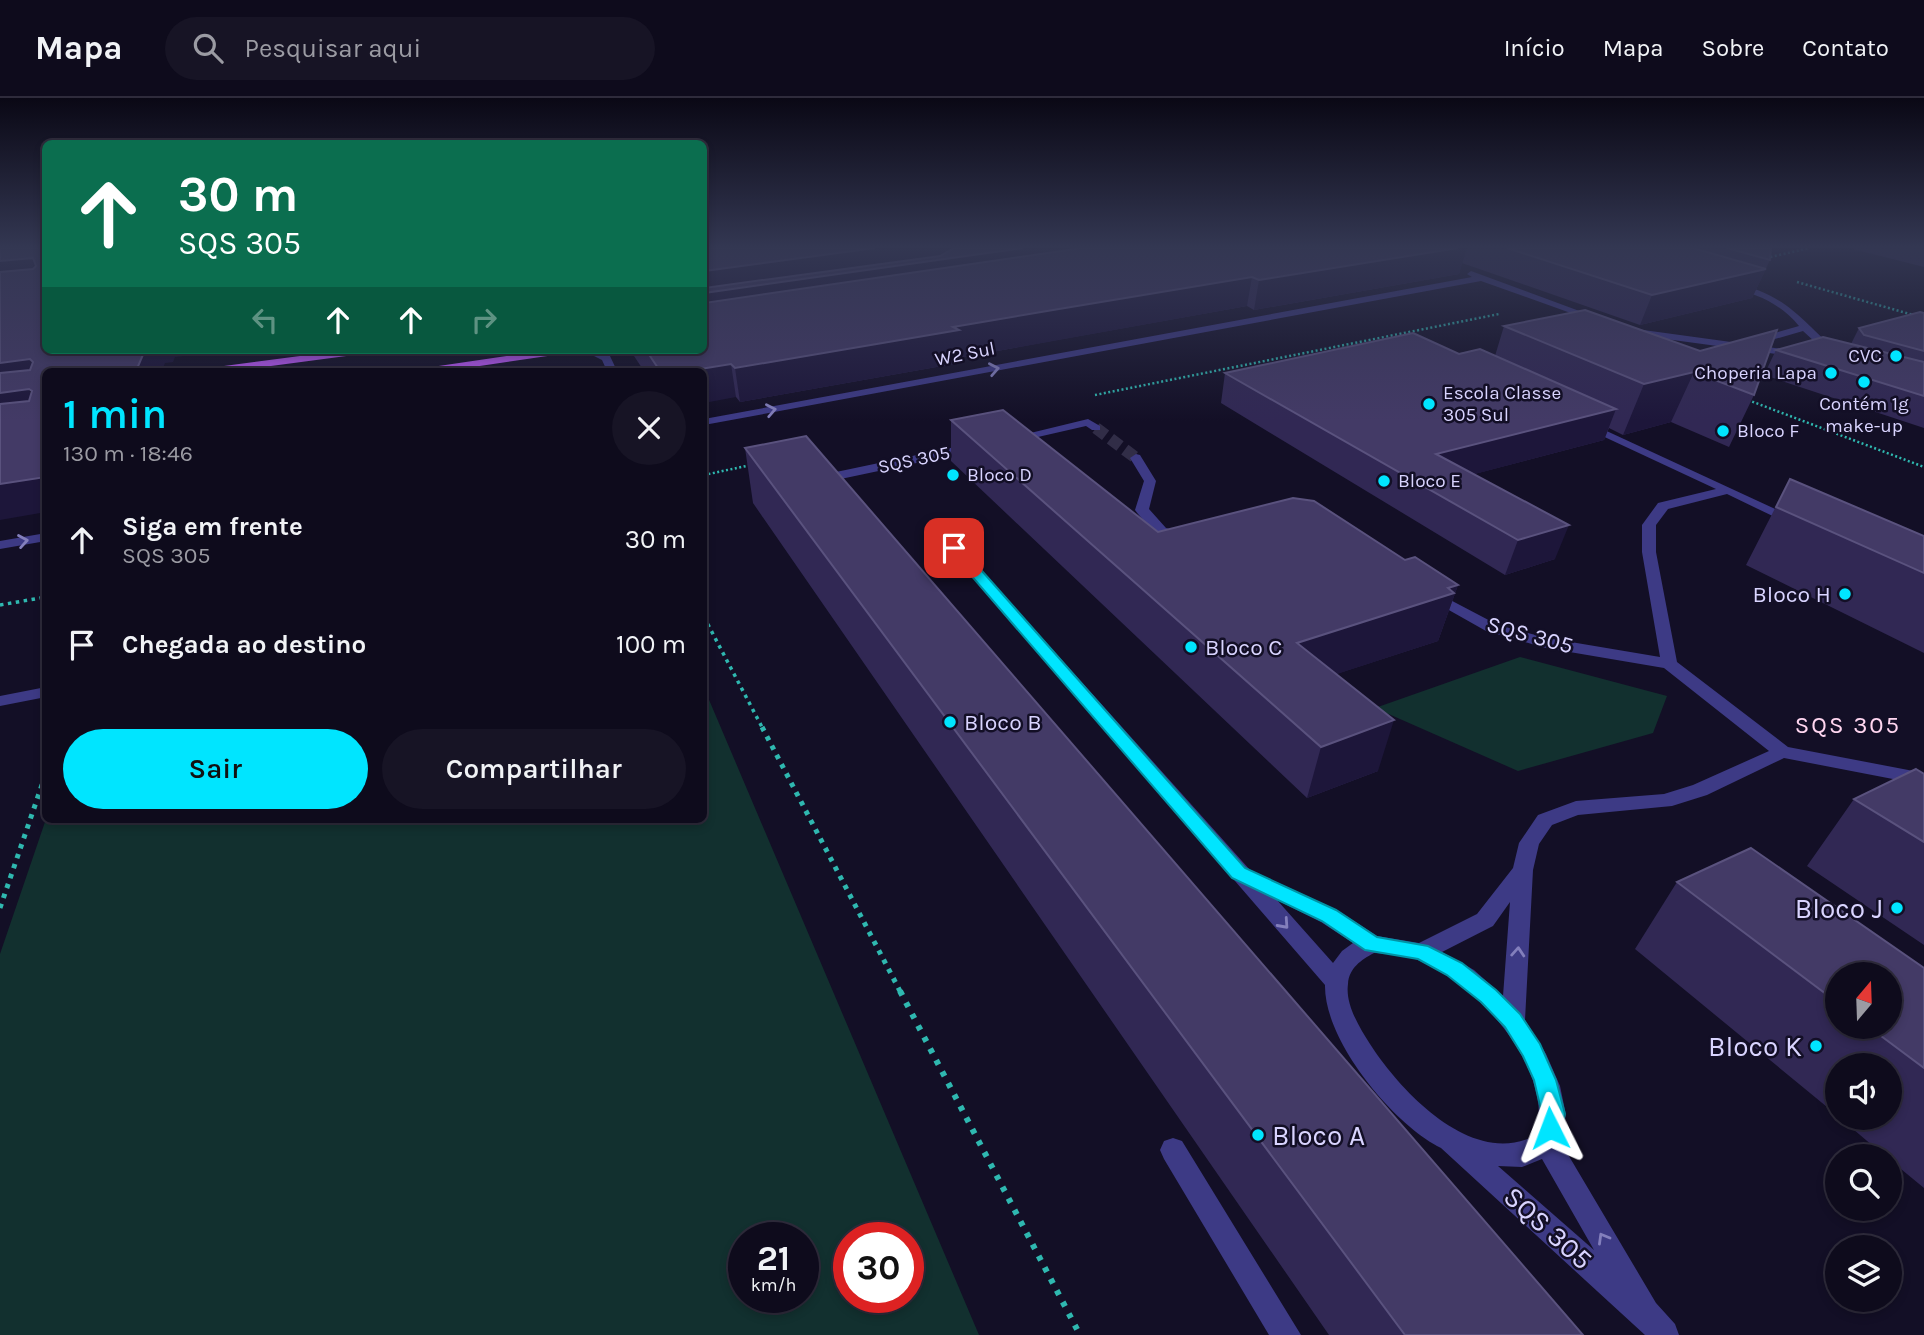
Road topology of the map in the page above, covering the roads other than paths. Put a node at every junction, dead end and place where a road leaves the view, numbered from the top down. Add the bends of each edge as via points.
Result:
1 (1331, 306) edge
2 (1559, 306) edge
3 (1783, 306) edge
4 (1608, 324) edge
5 (1619, 328) edge
6 (1804, 328) junction
7 (1737, 345) junction
8 (339, 354) edge
9 (541, 354) edge
10 (596, 354) edge
11 (232, 368) edge
12 (445, 368) edge
13 (611, 368) edge
14 (707, 421) edge
15 (1579, 422) edge
16 (1096, 428) tunnel mouth
17 (1136, 458) tunnel mouth
18 (813, 481) edge
19 (1728, 490) junction
20 (1801, 524) edge
21 (42, 538) edge
22 (1197, 539) edge
23 (0, 545) edge
24 (954, 548) dead end
25 (1416, 587) edge
26 (1669, 664) junction
27 (42, 693) edge
28 (0, 702) edge
29 (1782, 752) junction
30 (1924, 779) edge
31 (1523, 870) junction
32 (1239, 873) junction
33 (1372, 944) junction
34 (1421, 952) junction
35 (1336, 982) junction
36 (1513, 1020) junction
37 (1447, 1138) junction
38 (1547, 1143) junction
39 (1173, 1150) dead end
40 (1657, 1327) edge
41 (1286, 1335) edge

14 -> 1 street, W2 Sul
2 - 4 street
3 - 6 street
5 - 7 street
6 - 7 street
6 - 7 street via 1839,358
8 - 11 main road
9 - 12 main road
10 - 13 street via 606,358
15 - 19 street
16 - 18 street, SQS 305 via 1088,422
17 - 22 street via 1150,481 1142,510 1161,531
19 - 20 street
19 - 26 street via 1663,506 1649,525 1649,552
23 -> 21 street
24 - 32 street
25 - 26 street, SQS 305 via 1492,628 1546,643
26 - 29 street, SQS 305
27 - 28 street
29 - 30 street, SQS 305
29 - 31 street via 1665,801 1576,808 1545,820 1529,843
31 - 34 street via 1485,920
36 -> 31 street
32 - 33 street via 1329,916
32 -> 35 street
33 - 34 street
33 - 35 street via 1349,954
34 - 36 street via 1454,969
35 - 37 street via 1351,1035 1368,1063 1414,1117
36 - 38 street via 1545,1080 1554,1114
37 - 38 street via 1520,1156
37 - 40 street, SQS 305
40 -> 38 street, SQS 305
39 - 41 street

